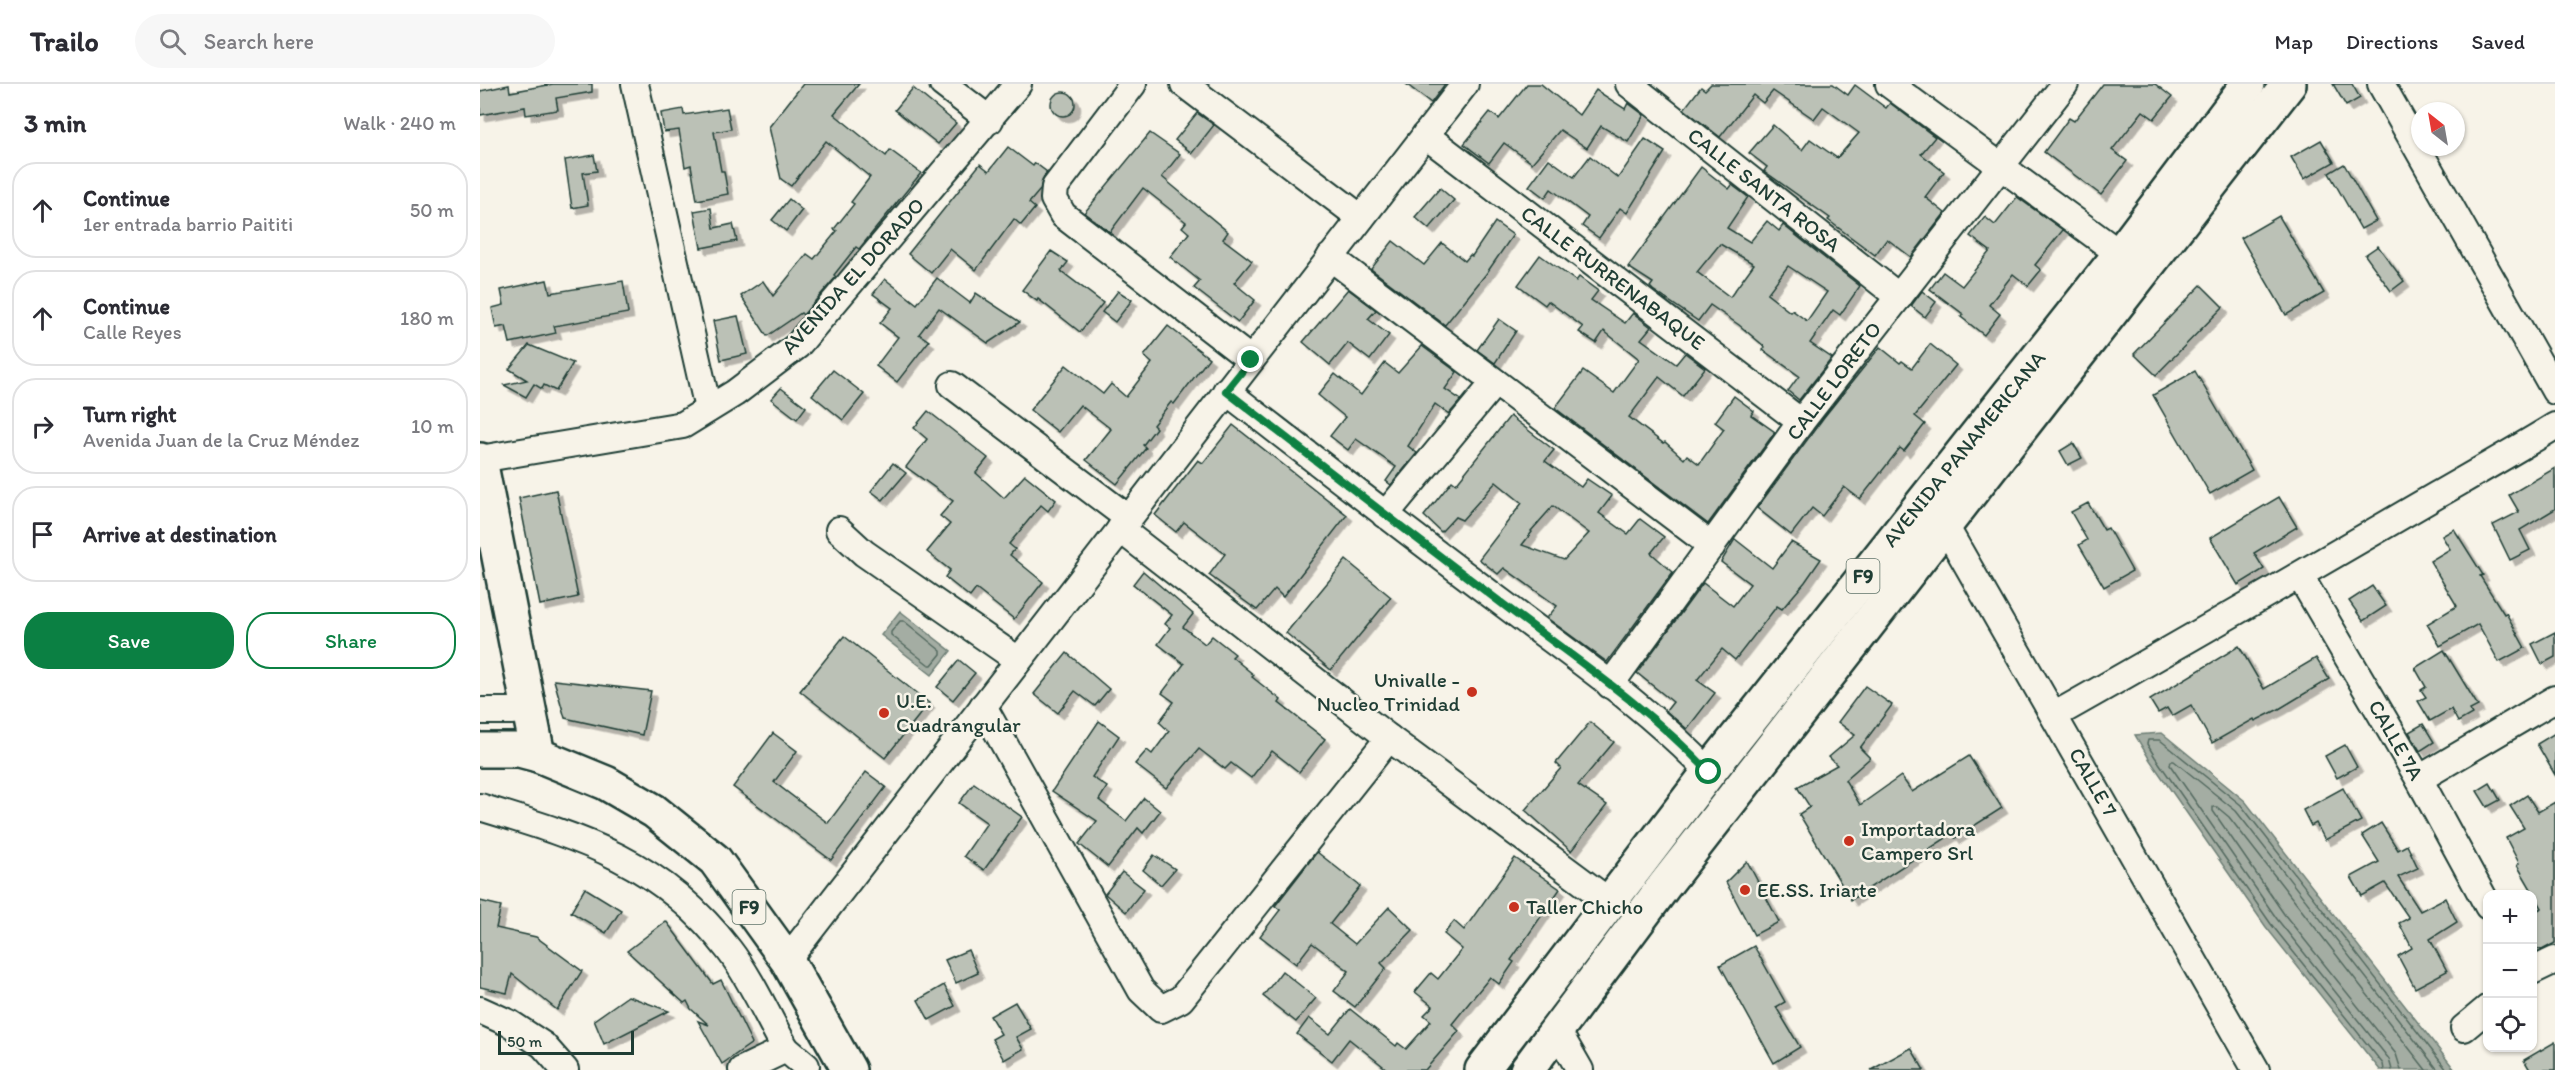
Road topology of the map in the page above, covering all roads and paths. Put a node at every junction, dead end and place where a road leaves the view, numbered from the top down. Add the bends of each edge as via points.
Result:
1 (635, 84) edge
2 (943, 84) edge
3 (1018, 84) edge
4 (1133, 84) edge
5 (1184, 84) edge
6 (1465, 84) edge
7 (1889, 84) edge
8 (2065, 84) edge
9 (2248, 84) edge
10 (2289, 84) edge
11 (2381, 84) edge
12 (1637, 86) edge
13 (990, 120) junction
14 (1425, 135) junction
15 (1999, 166) junction
16 (1361, 218) junction
17 (1330, 257) junction
18 (2132, 262) junction
19 (1899, 297) junction
20 (1251, 360) junction
21 (1495, 382) junction
22 (952, 385) dead end
23 (1226, 391) junction
24 (2555, 391) edge
25 (708, 409) junction
26 (1801, 422) junction
27 (2555, 426) edge
28 (480, 460) edge
29 (1926, 495) junction
30 (1386, 515) junction
31 (1124, 524) junction
32 (1945, 526) junction
33 (839, 530) dead end
34 (1712, 546) junction
35 (480, 557) edge
36 (2300, 576) junction
37 (1018, 660) junction
38 (1610, 685) junction
39 (2555, 699) edge
40 (982, 706) junction
41 (496, 711) edge
42 (2055, 715) junction
43 (1389, 738) junction
44 (480, 750) edge
45 (529, 752) junction
46 (1709, 772) junction
47 (2419, 779) junction
48 (480, 807) edge
49 (2483, 899) edge
50 (1611, 903) junction
51 (787, 960) junction
52 (2555, 960) edge
53 (2537, 969) edge
54 (480, 1010) edge
55 (2483, 1011) edge
56 (2464, 1028) dead end
57 (1557, 1030) junction
58 (829, 1035) junction
59 (799, 1064) edge
60 (565, 1070) edge
61 (742, 1070) edge
62 (849, 1070) edge
63 (1482, 1070) edge
64 (1527, 1070) edge
65 (1580, 1070) edge
66 (2256, 1070) edge

1 - 25 street
2 - 13 street
3 - 13 street, AVENIDA EL DORADO
4 - 20 street via 1055,187 1054,199 1063,215
5 - 16 street
6 - 14 street
7 - 15 street
8 - 15 street, CALLE LORETO
9 - 18 main road, AVENIDA PANAMERICANA / F9
10 - 18 main road, AVENIDA PANAMERICANA / F9
11 - 24 street
12 - 19 street, CALLE SANTA ROSA
13 - 25 street, AVENIDA EL DORADO via 796,346
14 - 16 street
14 - 26 street, CALLE RURRENABAQUE
15 - 18 street
15 - 19 street, CALLE LORETO
16 - 17 street
17 - 20 street
17 - 21 street
18 - 29 main road, AVENIDA PANAMERICANA / F9
18 - 32 main road, AVENIDA PANAMERICANA / F9
19 - 26 street, CALLE LORETO
20 - 23 street
21 - 30 street
21 - 34 street
22 - 31 street
23 - 30 street
23 - 31 street
25 - 28 street, AVENIDA EL DORADO via 683,425
26 - 34 street, CALLE LORETO
27 - 36 street
28 - 45 main road
29 - 32 street, CALLE 7
29 - 46 main road, AVENIDA PANAMERICANA / F9
30 - 38 street
31 - 37 street
31 - 43 street
32 - 42 street, CALLE 7
32 - 57 main road, AVENIDA PANAMERICANA / F9 via 1664,886
33 - 37 street via 864,553
34 - 38 street, CALLE LORETO
35 - 41 main road
36 - 42 street
36 - 47 street, CALLE 7A
37 - 40 street
38 - 46 street via 1679,739
39 - 47 street
40 - 43 street via 1142,990 1161,1009 1181,999
40 - 51 street
41 - 45 main road
42 - 66 street, CALLE 7
43 - 50 street
44 - 45 main road, F9
45 - 51 main road, F9 via 606,783 654,811 715,860
46 - 50 main road, AVENIDA PANAMERICANA / F9
47 - 49 street, CALLE 7A
48 - 59 street via 607,851 652,875 694,908 730,951
50 - 63 main road, AVENIDA PANAMERICANA / F9
51 - 58 main road, F9
52 - 53 street
54 - 60 street via 511,1024 543,1046
55 - 56 street
57 - 64 main road, AVENIDA PANAMERICANA / F9
57 - 65 street
58 - 59 street
58 - 62 main road, F9
59 - 61 street

